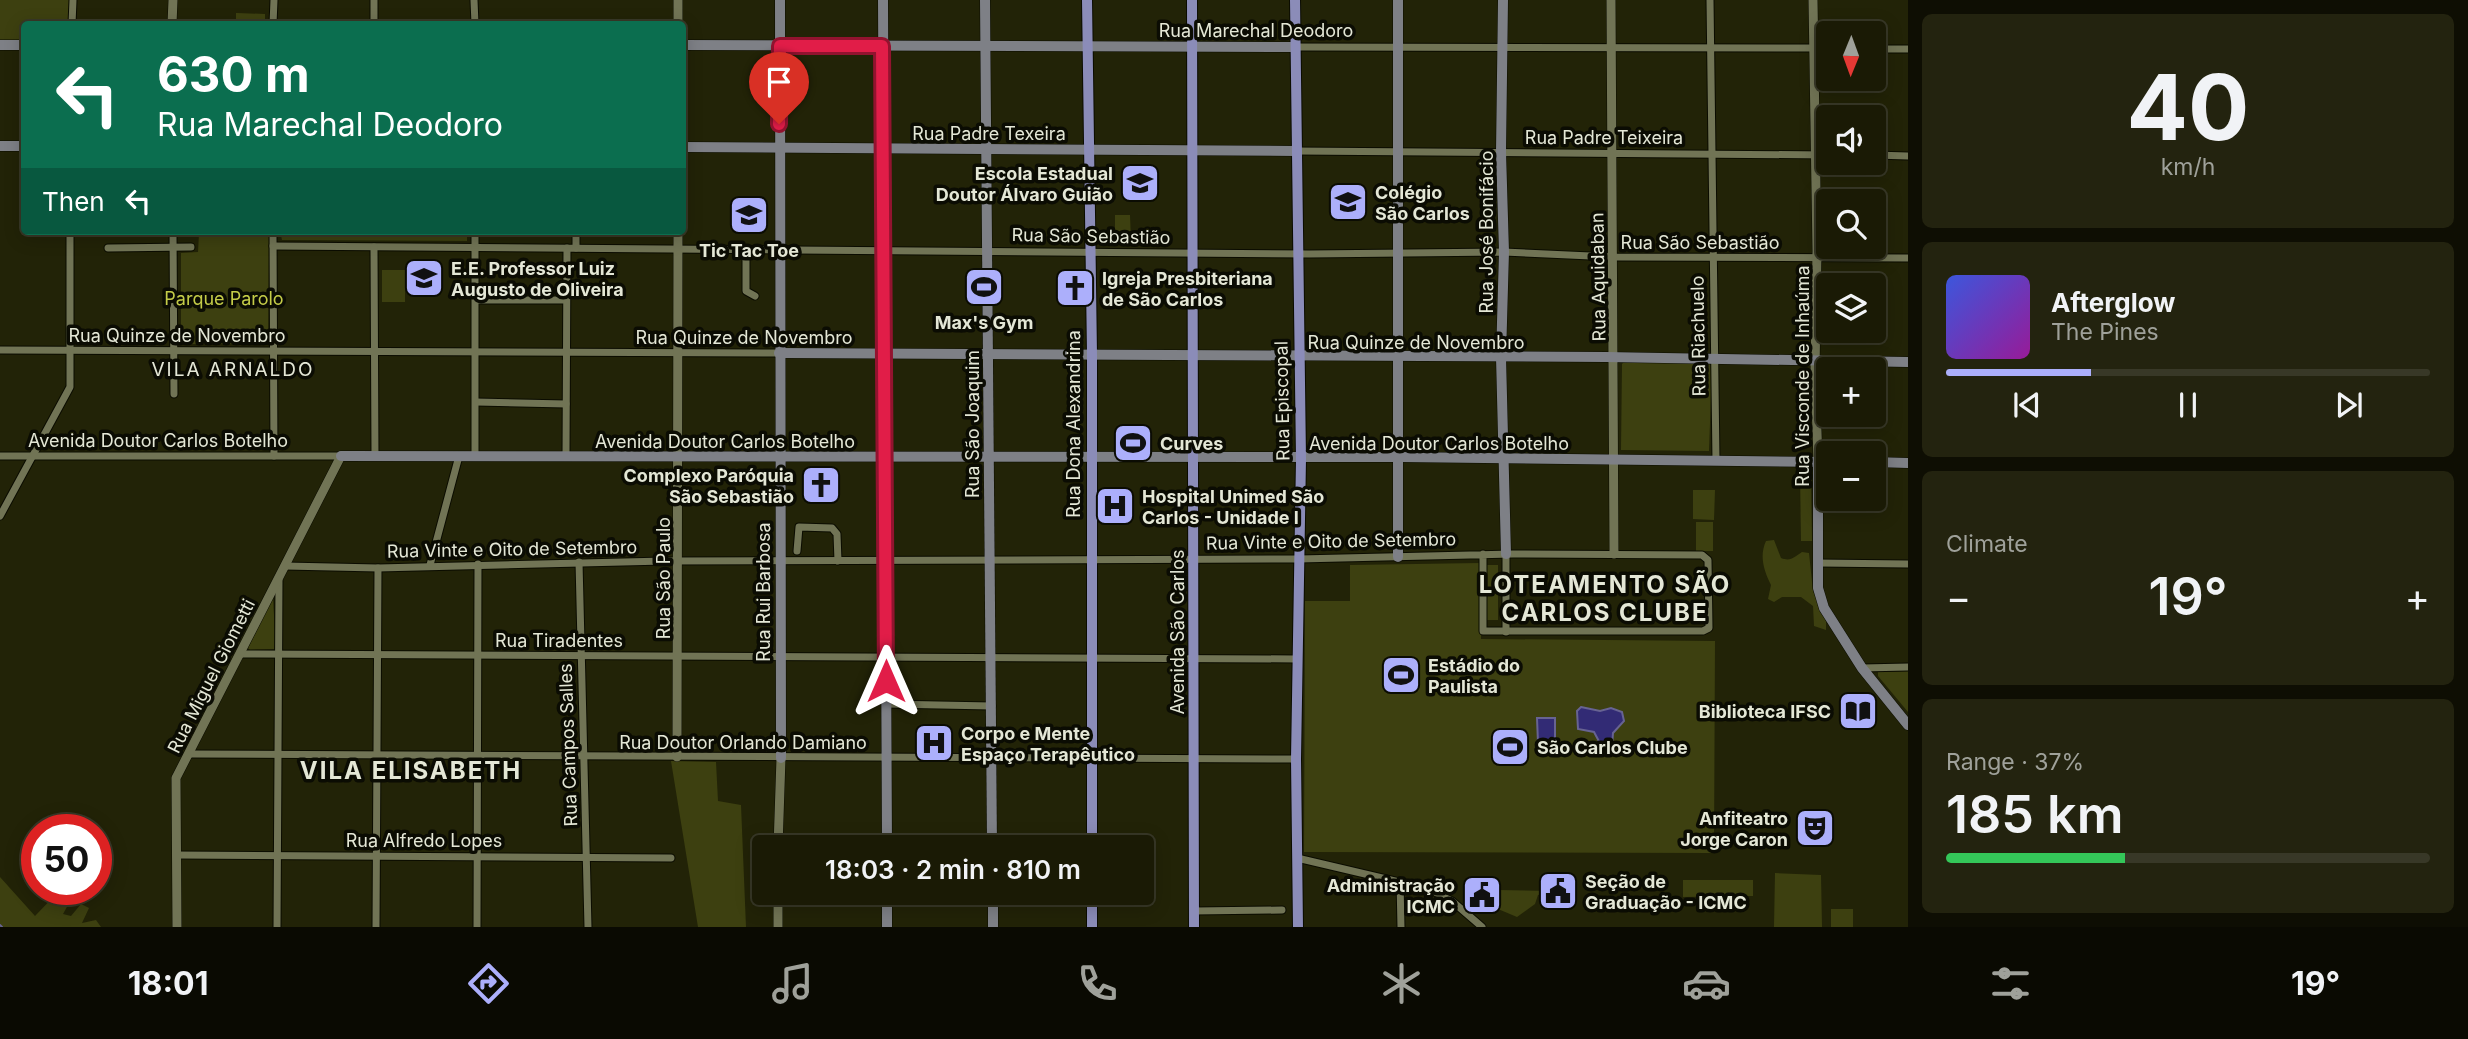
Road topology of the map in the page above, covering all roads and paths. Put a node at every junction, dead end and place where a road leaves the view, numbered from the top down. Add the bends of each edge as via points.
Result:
1 (73, 0) edge
2 (173, 0) edge
3 (274, 0) edge
4 (374, 0) edge
5 (474, 0) edge
6 (678, 0) edge
7 (780, 0) edge
8 (883, 0) edge
9 (985, 0) edge
10 (1087, 0) edge
11 (1192, 0) edge
12 (1295, 0) edge
13 (1398, 0) edge
14 (1503, 0) edge
15 (1611, 0) edge
16 (1710, 0) edge
17 (1813, 0) edge
18 (72, 21) edge
19 (172, 21) edge
20 (273, 21) edge
21 (374, 21) edge
22 (475, 21) edge
23 (678, 21) edge
24 (0, 45) edge
25 (21, 45) edge
26 (686, 45) edge
27 (780, 46) junction
28 (882, 46) junction
29 (985, 46) junction
30 (1087, 46) junction
31 (1192, 46) junction
32 (1398, 46) junction
33 (1504, 46) junction
34 (1294, 47) junction
35 (1711, 47) junction
36 (1613, 48) junction
37 (1814, 48) junction
38 (1886, 49) edge
39 (1908, 49) edge
40 (0, 146) edge
41 (21, 146) edge
42 (686, 147) edge
43 (779, 148) junction
44 (883, 149) junction
45 (1192, 149) junction
46 (986, 150) junction
47 (1088, 150) junction
48 (1296, 151) junction
49 (1398, 152) junction
50 (1501, 152) junction
51 (1613, 153) junction
52 (1713, 153) junction
53 (1816, 154) joint
54 (1886, 155) edge
55 (1908, 156) edge
56 (70, 235) edge
57 (173, 235) edge
58 (273, 235) edge
59 (475, 235) edge
60 (576, 235) edge
61 (678, 235) edge
62 (273, 246) junction
63 (173, 247) junction
64 (191, 247) dead end
65 (374, 247) junction
66 (475, 247) junction
67 (108, 248) dead end
68 (566, 248) junction
69 (576, 248) junction
70 (678, 249) junction
71 (747, 249) junction
72 (779, 249) junction
73 (883, 249) junction
74 (987, 250) junction
75 (1088, 251) junction
76 (1504, 252) junction
77 (1192, 253) junction
78 (1297, 254) junction
79 (1398, 255) junction
80 (1613, 257) junction
81 (1712, 257) junction
82 (1816, 258) edge
83 (1886, 258) edge
84 (1908, 258) edge
85 (1817, 259) edge
86 (755, 296) dead end
87 (475, 300) junction
88 (565, 300) junction
89 (70, 349) junction
90 (0, 350) edge
91 (174, 350) junction
92 (274, 351) junction
93 (375, 352) junction
94 (476, 352) junction
95 (566, 352) junction
96 (678, 353) junction
97 (779, 354) junction
98 (885, 354) junction
99 (1193, 354) junction
100 (988, 355) junction
101 (1091, 355) junction
102 (1501, 357) junction
103 (1616, 357) junction
104 (1300, 358) junction
105 (1399, 358) junction
106 (1714, 361) junction
107 (1815, 362) junction
108 (1908, 362) edge
109 (174, 394) dead end
110 (476, 402) junction
111 (566, 404) junction
112 (1822, 441) edge
113 (375, 455) junction
114 (0, 456) edge
115 (33, 456) junction
116 (274, 456) junction
117 (341, 456) junction
118 (459, 456) junction
119 (475, 456) junction
120 (566, 456) junction
121 (678, 457) junction
122 (779, 457) junction
123 (885, 457) junction
124 (1194, 457) junction
125 (1399, 457) junction
126 (1091, 458) junction
127 (1503, 458) junction
128 (988, 459) junction
129 (1301, 459) junction
130 (1616, 460) junction
131 (1716, 461) junction
132 (1816, 462) edge
133 (1886, 462) edge
134 (1908, 463) edge
135 (1821, 511) edge
136 (0, 516) edge
137 (797, 551) dead end
138 (1483, 554) junction
139 (1506, 554) junction
140 (1614, 554) junction
141 (1398, 557) junction
142 (1194, 559) junction
143 (1299, 559) junction
144 (679, 561) junction
145 (779, 561) junction
146 (838, 561) junction
147 (989, 561) junction
148 (1091, 561) junction
149 (579, 562) junction
150 (886, 562) junction
151 (1818, 563) junction
152 (478, 564) junction
153 (1908, 564) edge
154 (430, 565) junction
155 (285, 566) junction
156 (378, 568) junction
157 (279, 581) junction
158 (1506, 632) junction
159 (240, 654) junction
160 (278, 655) junction
161 (478, 655) junction
162 (377, 656) junction
163 (580, 656) junction
164 (779, 656) junction
165 (678, 657) junction
166 (992, 657) junction
167 (886, 658) junction
168 (1091, 659) junction
169 (1195, 659) junction
170 (1297, 659) junction
171 (1908, 667) edge
172 (1862, 668) junction
173 (886, 704) junction
174 (992, 706) junction
175 (1908, 724) edge
176 (190, 754) junction
177 (278, 757) junction
178 (378, 757) junction
179 (477, 757) junction
180 (584, 757) junction
181 (677, 757) junction
182 (781, 758) junction
183 (887, 758) junction
184 (992, 759) junction
185 (1093, 759) junction
186 (1195, 759) junction
187 (1296, 759) junction
188 (778, 835) edge
189 (887, 835) edge
190 (992, 835) edge
191 (1092, 835) edge
192 (177, 855) junction
193 (277, 855) junction
194 (376, 856) junction
195 (477, 856) junction
196 (587, 857) junction
197 (671, 858) dead end
198 (1297, 858) junction
199 (1400, 881) junction
200 (778, 905) edge
201 (887, 905) edge
202 (993, 905) edge
203 (1092, 905) edge
204 (1282, 910) dead end
205 (1194, 911) junction
206 (177, 927) edge
207 (277, 927) edge
208 (376, 927) edge
209 (477, 927) edge
210 (588, 927) edge
211 (778, 927) edge
212 (887, 927) edge
213 (993, 927) edge
214 (1092, 927) edge
215 (1194, 927) edge
216 (1298, 927) edge
217 (1401, 927) edge
218 (1482, 927) edge

1 - 18 street
2 - 19 street
3 - 20 street
4 - 21 street
5 - 22 street
6 - 23 street
7 - 27 main road, Rua Rui Barbosa
8 - 28 main road
9 - 29 main road, Rua São Joaquim
10 - 30 main road, Rua Dona Alexandrina
11 - 31 main road, Avenida São Carlos
12 - 34 main road, Rua Episcopal
13 - 32 main road
14 - 33 main road, Rua José Bonifácio
15 - 36 street, Rua Aquidaban
16 - 35 street, Rua Riachuelo
17 - 37 street, Rua Visconde de Inhaúma
24 - 25 main road
26 - 27 main road, Rua Marechal Deodoro
27 - 28 main road, Rua Marechal Deodoro
27 - 43 main road, Rua Rui Barbosa
28 - 29 main road, Rua Marechal Deodoro
28 - 44 main road
29 - 30 main road, Rua Marechal Deodoro
29 - 46 main road, Rua São Joaquim
30 - 31 main road, Rua Marechal Deodoro
30 - 47 main road, Rua Dona Alexandrina
31 - 34 main road, Rua Marechal Deodoro
31 - 45 main road, Avenida São Carlos
32 - 33 street, Rua Marechal Deodoro
32 - 34 street, Rua Marechal Deodoro
32 - 49 main road
33 - 36 street, Rua Marechal Deodoro
33 - 50 main road, Rua José Bonifácio
34 - 48 main road, Rua Episcopal
35 - 36 street, Rua Marechal Deodoro
35 - 37 street, Rua Marechal Deodoro
35 - 52 street, Rua Riachuelo
36 - 51 street, Rua Aquidaban
37 - 53 street, Rua Visconde de Inhaúma
38 - 39 street
40 - 41 main road
42 - 43 main road, Rua Padre Texeira
43 - 44 main road, Rua Padre Texeira
43 - 72 main road, Rua Rui Barbosa
44 - 46 main road, Rua Padre Texeira
44 - 73 main road
45 - 47 main road, Rua Padre Texeira
45 - 48 main road, Rua Padre Texeira
45 - 77 main road, Avenida São Carlos
46 - 47 main road, Rua Padre Texeira
46 - 74 main road, Rua São Joaquim
47 - 75 main road, Rua Dona Alexandrina
48 - 49 street, Rua Padre Teixeira
48 - 78 main road, Rua Episcopal
49 - 50 street, Rua Padre Teixeira
49 - 79 main road
50 - 51 street, Rua Padre Teixeira
50 - 76 main road, Rua José Bonifácio
51 - 52 street, Rua Padre Teixeira
51 - 80 street, Rua Aquidaban
52 - 53 street, Rua Padre Teixeira
52 - 81 street, Rua Riachuelo
54 - 55 street
56 - 89 street
57 - 63 street
58 - 62 street
59 - 66 street
60 - 69 street
61 - 70 street, Rua São Paulo
62 - 65 street, Rua São Sebastião
62 - 92 street
63 - 64 street
63 - 67 street
63 - 91 street
65 - 66 street, Rua São Sebastião
65 - 93 street
66 - 68 street, Rua São Sebastião
66 - 87 street
68 - 69 street, Rua São Sebastião
68 - 88 street
69 - 70 street, Rua São Sebastião
70 - 71 street, Rua São Sebastião
70 - 96 street, Rua São Paulo
71 - 72 street, Rua São Sebastião
71 - 86 street via 746,291
72 - 73 street, Rua São Sebastião
72 - 97 main road, Rua Rui Barbosa
73 - 74 street, Rua São Sebastião
73 - 98 main road
74 - 75 street, Rua São Sebastião
74 - 100 main road, Rua São Joaquim
75 - 77 street, Rua São Sebastião
75 - 101 main road, Rua Dona Alexandrina
76 - 79 street, Rua São Sebastião
76 - 80 street, Rua São Sebastião
76 - 102 main road, Rua José Bonifácio
77 - 78 street, Rua São Sebastião
77 - 99 main road, Avenida São Carlos
78 - 79 street, Rua São Sebastião
78 - 104 main road, Rua Episcopal
79 - 105 main road
80 - 81 street, Rua São Sebastião
80 - 103 street, Rua Aquidaban
81 - 82 street, Rua São Sebastião
81 - 106 street, Rua Riachuelo
83 - 84 street, Rua São Sebastião
85 - 107 street, Rua Visconde de Inhaúma
87 - 88 street
87 - 94 street
88 - 95 street
89 - 90 street, Rua Quinze de Novembro
89 - 91 street, Rua Quinze de Novembro
89 - 115 street via 70,387
91 - 92 street, Rua Quinze de Novembro
91 - 109 street
92 - 93 street, Rua Quinze de Novembro
92 - 116 street
93 - 94 street, Rua Quinze de Novembro
93 - 113 street
94 - 95 street, Rua Quinze de Novembro
94 - 110 street
95 - 96 street, Rua Quinze de Novembro
95 - 111 street
96 - 97 street, Rua Quinze de Novembro
96 - 121 street, Rua São Paulo
97 - 98 main road, Rua Quinze de Novembro
97 - 122 main road, Rua Rui Barbosa
98 - 100 main road, Rua Quinze de Novembro
98 - 123 main road
99 - 101 main road, Rua Quinze de Novembro
99 - 104 main road, Rua Quinze de Novembro
99 - 124 main road, Avenida São Carlos
100 - 101 main road, Rua Quinze de Novembro
100 - 128 main road, Rua São Joaquim
101 - 126 main road, Rua Dona Alexandrina
102 - 103 main road, Rua Quinze de Novembro
102 - 105 main road, Rua Quinze de Novembro
102 - 127 main road, Rua José Bonifácio
103 - 106 main road, Rua Quinze de Novembro
103 - 130 street, Rua Aquidaban
104 - 105 main road, Rua Quinze de Novembro
104 - 129 main road, Rua Episcopal
105 - 125 main road
106 - 107 main road, Rua Quinze de Novembro
106 - 131 street, Rua Riachuelo
107 - 108 main road, Rua Quinze de Novembro
107 - 112 street, Rua Visconde de Inhaúma
110 - 111 street
110 - 119 street
111 - 120 street
113 - 117 main road, Avenida Doutor Carlos Botelho
113 - 118 main road, Avenida Doutor Carlos Botelho
114 - 115 street, Avenida Doutor Carlos Botelho
115 - 116 street, Avenida Doutor Carlos Botelho
115 - 136 street
116 - 117 street, Avenida Doutor Carlos Botelho
117 - 155 street, Rua Miguel Giometti
118 - 119 main road, Avenida Doutor Carlos Botelho
118 - 154 street
119 - 120 main road, Avenida Doutor Carlos Botelho
120 - 121 main road, Avenida Doutor Carlos Botelho
121 - 122 main road, Avenida Doutor Carlos Botelho
121 - 144 street, Rua São Paulo
122 - 123 main road, Avenida Doutor Carlos Botelho
122 - 145 main road, Rua Rui Barbosa
123 - 128 main road, Avenida Doutor Carlos Botelho
123 - 150 main road
124 - 126 main road, Avenida Doutor Carlos Botelho
124 - 129 main road, Avenida Doutor Carlos Botelho
124 - 142 main road, Avenida São Carlos
125 - 127 main road, Avenida Doutor Carlos Botelho
125 - 129 main road, Avenida Doutor Carlos Botelho
125 - 141 main road
126 - 128 main road, Avenida Doutor Carlos Botelho
126 - 148 main road, Rua Dona Alexandrina
127 - 130 main road, Avenida Doutor Carlos Botelho
127 - 139 main road, Rua José Bonifácio
128 - 147 main road, Rua São Joaquim
129 - 143 main road, Rua Episcopal
130 - 131 main road, Avenida Doutor Carlos Botelho
130 - 140 street, Rua Aquidaban
131 - 132 main road, Avenida Doutor Carlos Botelho
133 - 134 main road
135 - 151 main road, Rua Visconde de Inhaúma
137 - 146 street via 799,527 832,528 837,534
138 - 139 street, Rua Vinte e Oito de Setembro
138 - 141 street, Rua Vinte e Oito de Setembro
138 - 158 street via 1483,631
139 - 140 street, Rua Vinte e Oito de Setembro
139 - 158 street, Rua José Bonifácio
140 - 158 street, Rua Vinte e Oito de Setembro via 1705,555 1709,628
141 - 143 street, Rua Vinte e Oito de Setembro
142 - 143 street, Rua Vinte e Oito de Setembro
142 - 148 street, Rua Vinte e Oito de Setembro
142 - 169 main road, Avenida São Carlos
143 - 170 main road, Rua Episcopal
144 - 145 street, Rua Vinte e Oito de Setembro
144 - 149 street, Rua Vinte e Oito de Setembro
144 - 165 street, Rua São Paulo
145 - 146 street, Rua Vinte e Oito de Setembro
145 - 164 main road, Rua Rui Barbosa
146 - 150 street, Rua Vinte e Oito de Setembro
147 - 148 street, Rua Vinte e Oito de Setembro
147 - 150 street, Rua Vinte e Oito de Setembro
147 - 166 main road, Rua São Joaquim
148 - 168 main road, Rua Dona Alexandrina
149 - 152 street, Rua Vinte e Oito de Setembro
149 - 163 street, Rua Campos Salles
150 - 167 main road
151 - 153 street
151 - 172 main road, Rua Visconde de Inhaúma via 1824,608
152 - 154 street, Rua Vinte e Oito de Setembro
152 - 161 street
154 - 156 street, Rua Vinte e Oito de Setembro
155 - 156 street, Rua Vinte e Oito de Setembro
155 - 157 street, Rua Miguel Giometti
156 - 162 street
157 - 159 street, Rua Miguel Giometti
157 - 160 street
159 - 160 street, Rua Tiradentes
159 - 176 street, Rua Miguel Giometti
160 - 162 street, Rua Tiradentes
160 - 177 street
161 - 162 street, Rua Tiradentes
161 - 163 street, Rua Tiradentes
161 - 179 street
162 - 178 street
163 - 165 street, Rua Tiradentes
163 - 180 street, Rua Campos Salles
164 - 165 street, Rua Tiradentes
164 - 167 street, Rua Tiradentes
164 - 182 main road, Rua Rui Barbosa
165 - 181 street, Rua São Paulo
166 - 167 street, Rua Tiradentes
166 - 168 street, Rua Tiradentes
166 - 174 main road, Rua São Joaquim
167 - 173 main road
168 - 169 street, Rua Tiradentes
168 - 185 main road, Rua Dona Alexandrina
169 - 170 street, Rua Tiradentes
169 - 186 main road, Avenida São Carlos
170 - 187 main road, Rua Episcopal
171 - 172 street
172 - 175 main road, Rua Visconde de Inhaúma
173 - 174 street
173 - 183 main road
174 - 184 main road, Rua São Joaquim
176 - 177 street, Rua Doutor Orlando Damiano
176 - 192 street, Rua Miguel Giometti via 176,778
177 - 178 street, Rua Doutor Orlando Damiano
177 - 193 street
178 - 179 street, Rua Doutor Orlando Damiano
178 - 194 street
179 - 180 street, Rua Doutor Orlando Damiano
179 - 195 street
180 - 181 street, Rua Doutor Orlando Damiano
180 - 196 street, Rua Campos Salles
181 - 182 street, Rua Doutor Orlando Damiano
182 - 183 street, Rua Doutor Orlando Damiano
182 - 188 street, Rua Rui Barbosa
183 - 184 street, Rua Doutor Orlando Damiano
183 - 189 main road
184 - 185 street, Rua Doutor Orlando Damiano
184 - 190 main road, Rua São Joaquim
185 - 186 street, Rua Doutor Orlando Damiano
185 - 191 main road, Rua Dona Alexandrina
186 - 187 street, Rua Doutor Orlando Damiano
186 - 205 main road, Avenida São Carlos
187 - 198 main road, Rua Episcopal
192 - 193 street, Rua Alfredo Lopes
192 - 206 street, Rua Miguel Giometti
193 - 194 street, Rua Alfredo Lopes
193 - 207 street
194 - 195 street, Rua Alfredo Lopes
194 - 208 street
195 - 196 street, Rua Alfredo Lopes
195 - 209 street
196 - 197 street, Rua Alfredo Lopes
196 - 210 street, Rua Campos Salles
198 - 199 street
198 - 216 main road, Rua Episcopal
199 - 217 street
199 - 218 street via 1452,901
200 - 211 street
201 - 212 main road
202 - 213 main road
203 - 214 main road
204 - 205 street
205 - 215 main road, Avenida São Carlos

